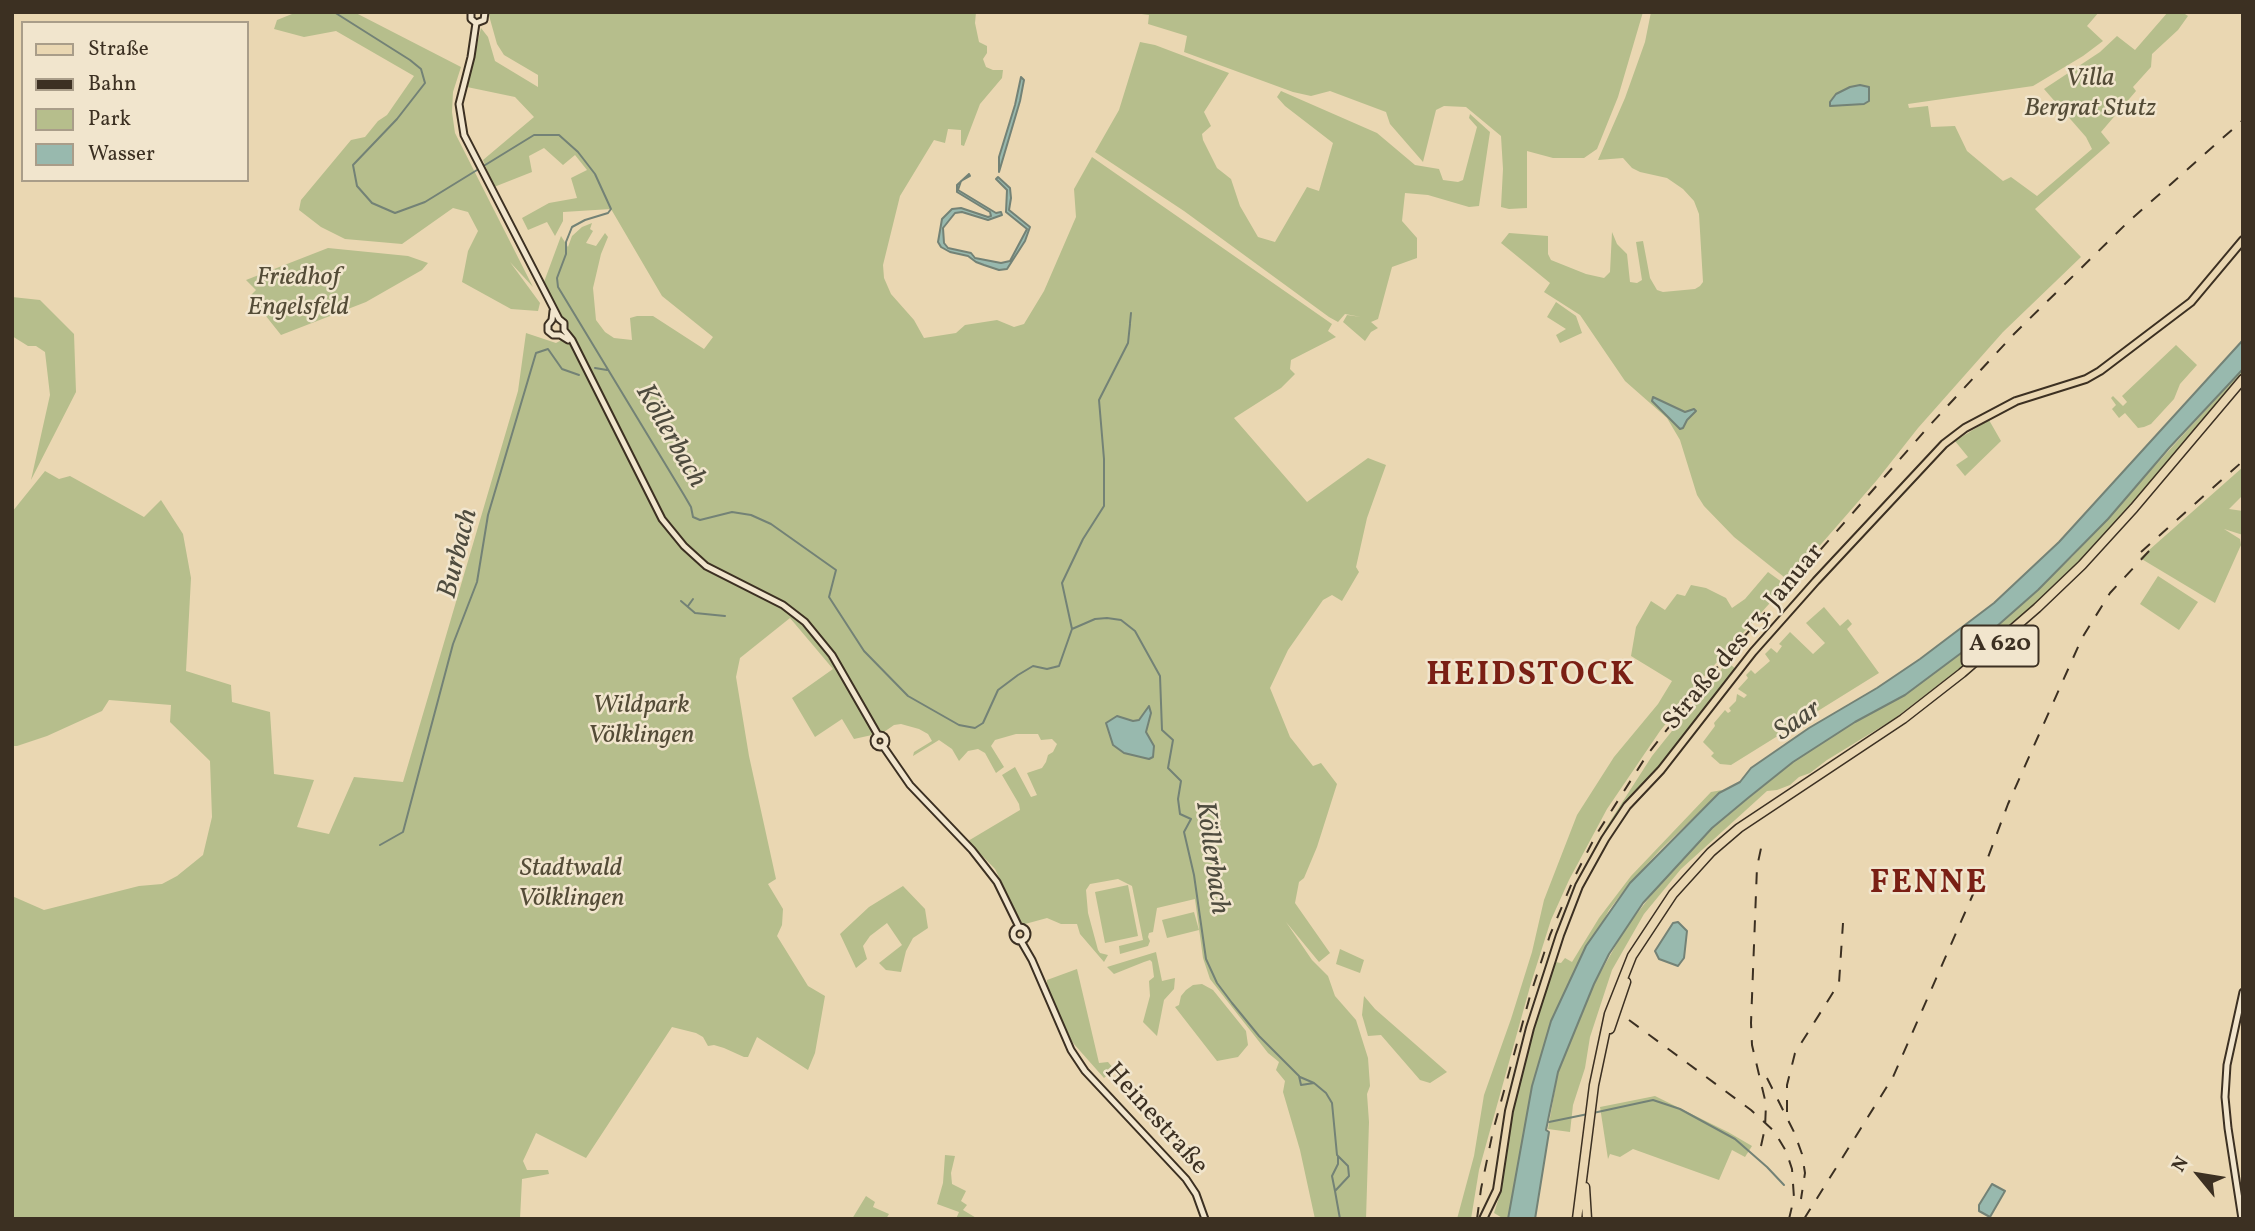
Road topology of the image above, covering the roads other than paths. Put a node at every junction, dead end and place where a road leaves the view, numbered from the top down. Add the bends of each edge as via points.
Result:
1 (471, 12) edge
2 (485, 12) edge
3 (477, 23) junction
4 (2243, 240) edge
5 (555, 319) junction
6 (562, 332) junction
7 (2243, 379) edge
8 (2243, 386) edge
9 (1752, 822) junction
10 (1017, 928) junction
11 (1023, 940) junction
12 (2243, 992) edge
13 (1583, 1186) junction
14 (1205, 1219) edge
15 (1483, 1219) edge
16 (1571, 1219) edge
17 (1579, 1219) edge
18 (1587, 1219) edge
19 (2242, 1219) edge

1 - 3 main road
2 - 3 main road via 484,20
3 - 5 main road via 461,92 464,135
4 - 15 main road, Straße des 13. Januar via 2191,302 2101,371 2016,401 1944,444 1753,652 1661,770 1627,806 1594,858 1569,911 1530,1028 1505,1126 1497,1190
5 - 6 main road via 564,323
5 - 6 main road via 548,331 553,335
6 - 10 main road via 576,350 662,519 684,546 715,571 783,605 805,622 832,655 878,735 874,744 883,746 916,792 984,865 997,882
7 - 9 highway, A 620 via 2082,565 1996,645 1903,719
8 - 9 highway, A 620 via 2126,524 2019,630 1904,723
9 - 13 highway, A 620 via 1696,873 1667,908 1629,975 1603,1059
10 - 11 main road via 1014,937
10 - 11 main road via 1026,930
11 - 14 main road, Heinestraße via 1070,1050 1186,1179
12 - 19 main road via 2225,1097
13 - 16 highway
13 - 17 highway, A 620
13 - 18 highway

